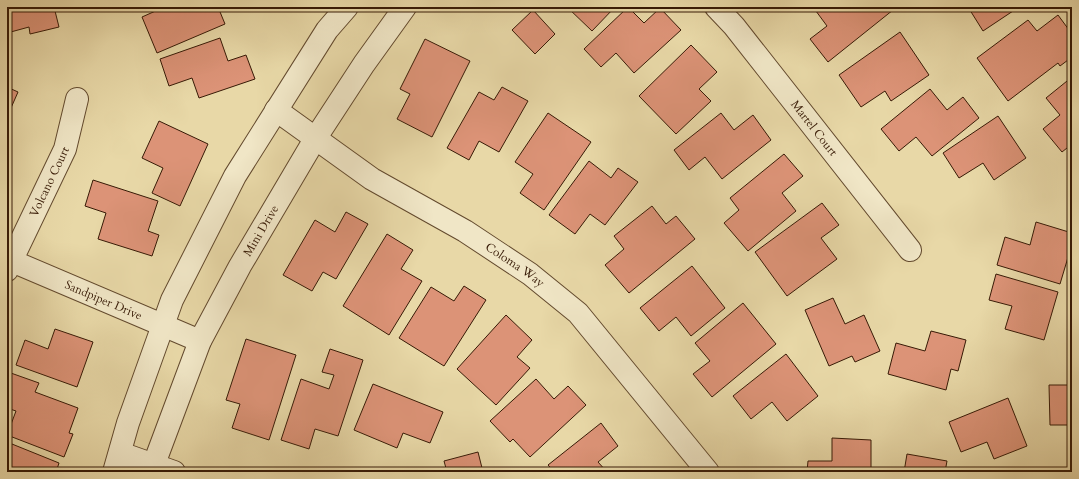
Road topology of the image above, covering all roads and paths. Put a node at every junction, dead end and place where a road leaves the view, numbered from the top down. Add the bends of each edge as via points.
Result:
1 (347, 7) edge
2 (405, 7) edge
3 (716, 7) edge
4 (77, 99) dead end
5 (276, 110) junction
6 (315, 139) junction
7 (910, 250) dead end
8 (8, 263) edge
9 (163, 325) junction
10 (200, 342) junction
11 (117, 463) edge
12 (152, 469) edge
13 (174, 472) edge
14 (708, 472) edge

1 - 5 street via 327,30
2 - 6 street, Mini Drive
3 - 7 street, Martel Court via 734,26
4 - 8 street, Volcano Court via 65,149
5 - 6 street, Coloma Way
5 - 9 street via 234,176 172,300
6 - 10 street, Mini Drive via 240,266
6 - 14 street, Coloma Way via 372,179 465,231 530,274 578,313
8 - 9 street, Sandpiper Drive
9 - 10 street, Sandpiper Drive
9 - 11 street
10 - 12 street, Mini Drive
11 - 12 street
12 - 13 street

